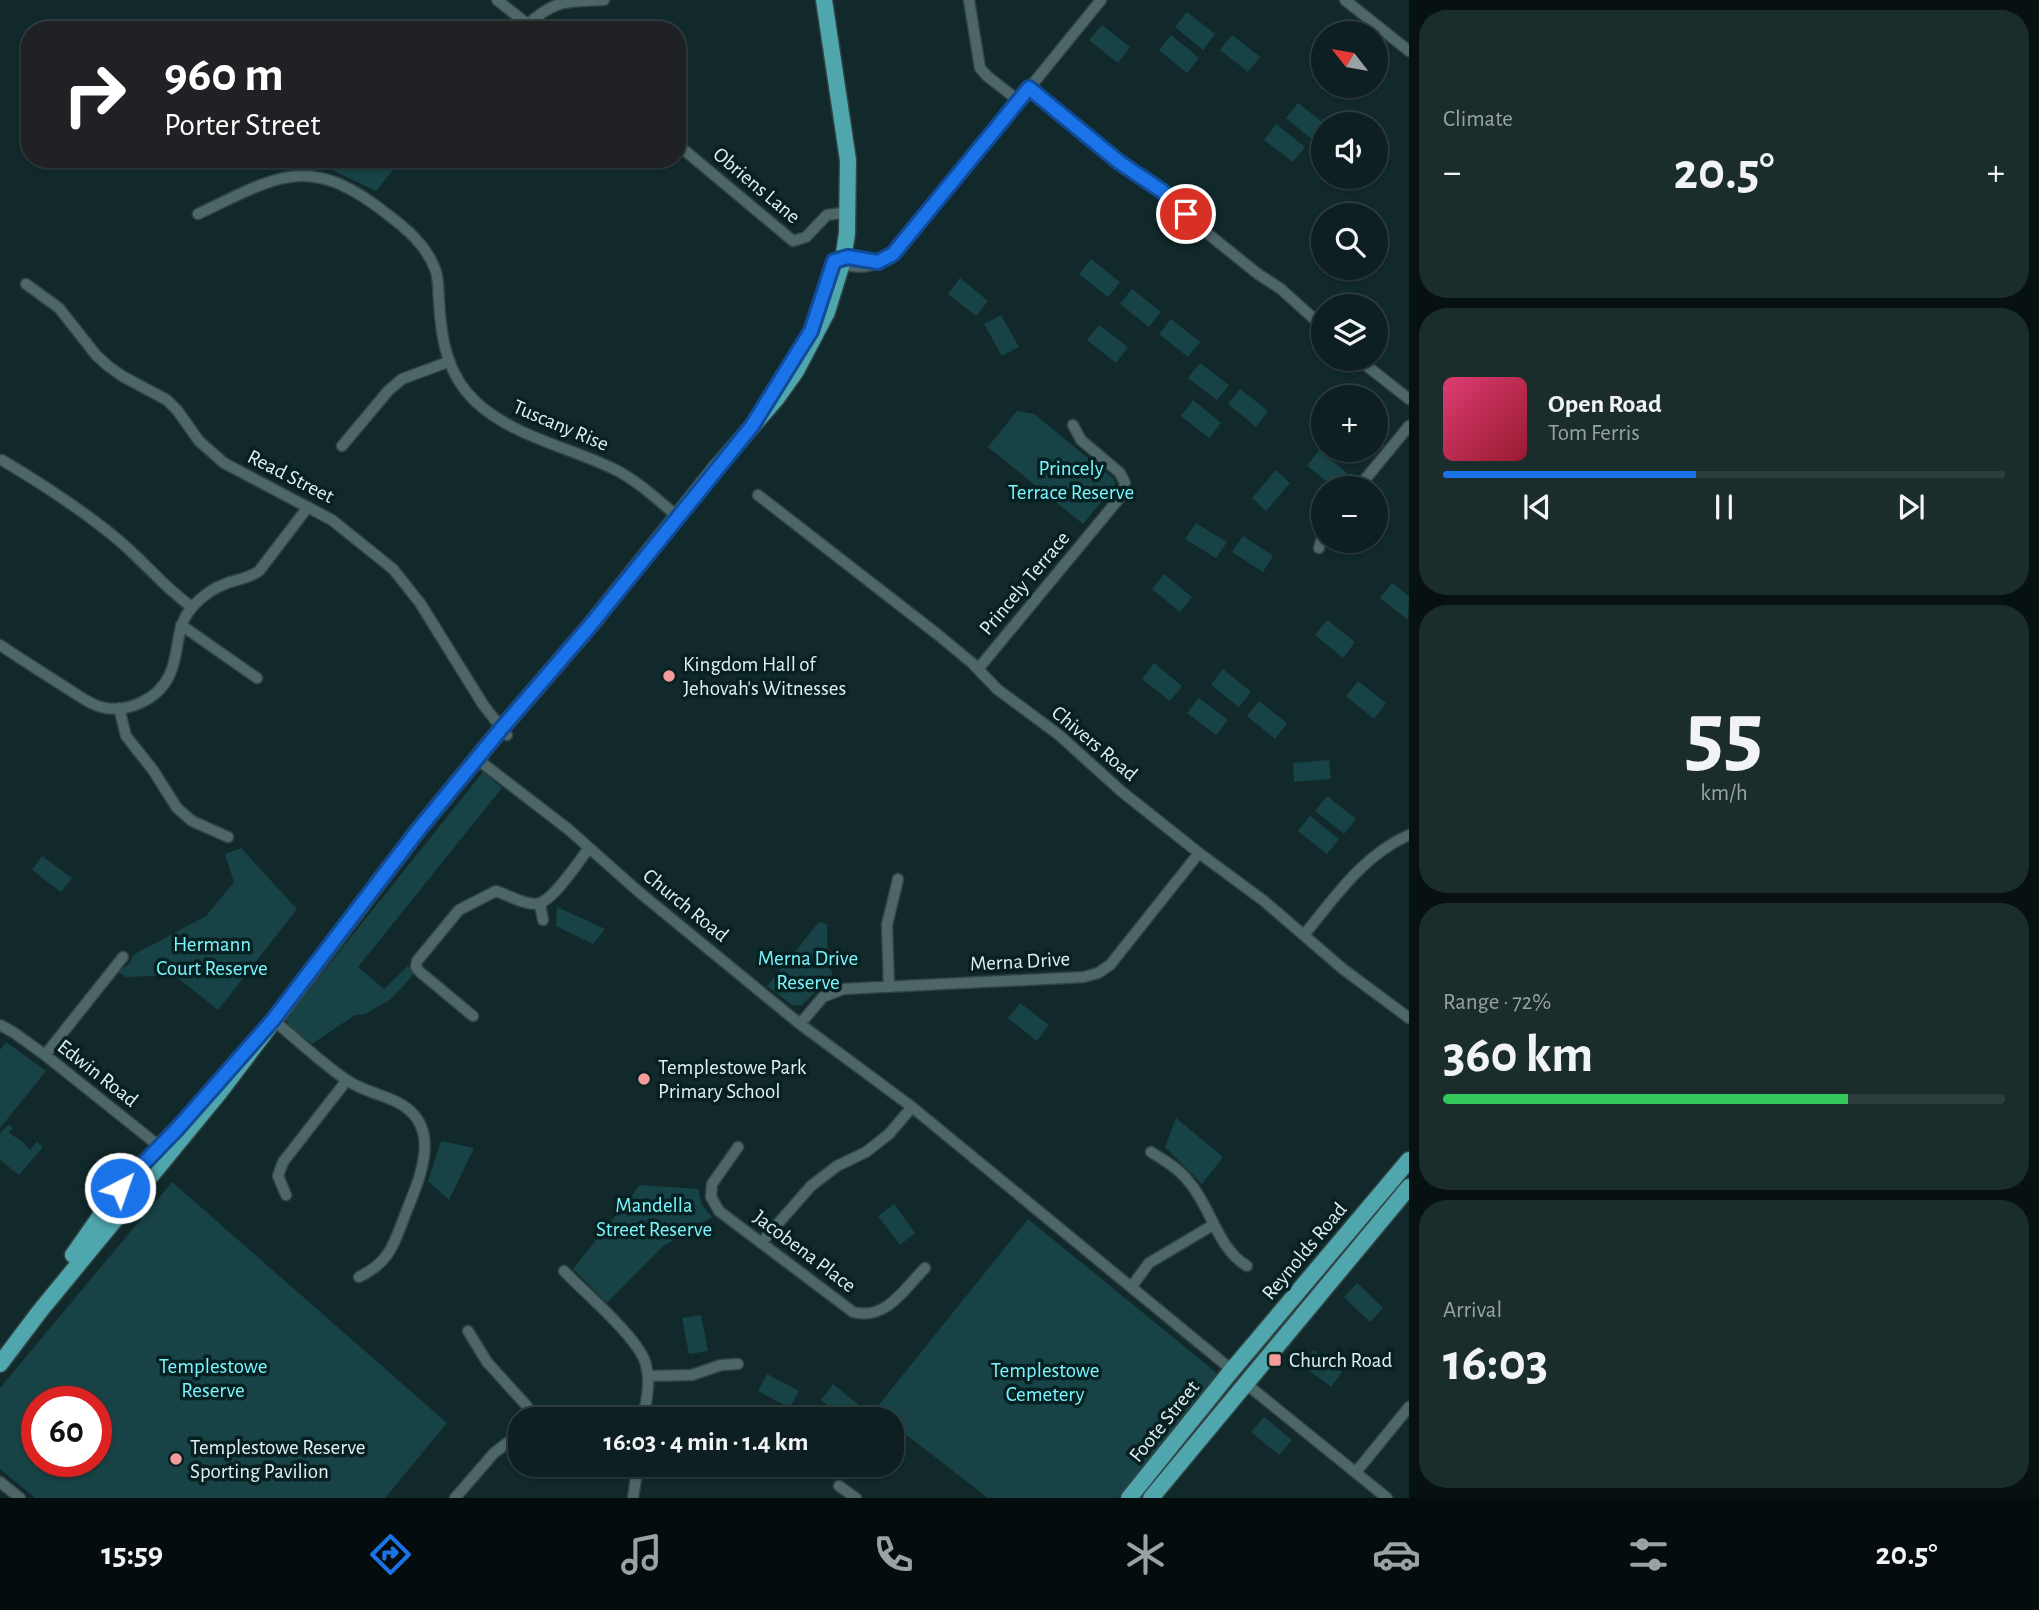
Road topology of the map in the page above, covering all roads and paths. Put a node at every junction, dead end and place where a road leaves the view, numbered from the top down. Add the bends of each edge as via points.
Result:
1 (497, 0) edge
2 (604, 0) edge
3 (816, 0) edge
4 (824, 0) edge
5 (969, 0) edge
6 (1101, 0) edge
7 (1345, 0) edge
8 (524, 21) edge
9 (535, 21) edge
10 (1409, 51) edge
11 (1029, 88) junction
12 (1019, 101) junction
13 (838, 103) junction
14 (686, 152) edge
15 (845, 212) junction
16 (198, 214) dead end
17 (840, 261) junction
18 (26, 284) dead end
19 (1311, 316) edge
20 (448, 362) junction
21 (1373, 371) edge
22 (1409, 399) edge
23 (1073, 425) dead end
24 (1409, 426) edge
25 (342, 446) dead end
26 (2, 460) dead end
27 (1368, 476) edge
28 (758, 495) dead end
29 (308, 507) junction
30 (678, 517) junction
31 (192, 607) junction
32 (181, 625) junction
33 (0, 645) edge
34 (978, 669) junction
35 (257, 678) dead end
36 (120, 708) junction
37 (504, 732) junction
38 (480, 762) junction
39 (1409, 835) edge
40 (228, 837) dead end
41 (589, 848) junction
42 (1199, 853) junction
43 (898, 879) dead end
44 (540, 904) junction
45 (543, 920) dead end
46 (1304, 935) junction
47 (123, 957) dead end
48 (889, 987) junction
49 (473, 1016) dead end
50 (1409, 1018) edge
51 (273, 1020) junction
52 (800, 1024) junction
53 (0, 1026) edge
54 (45, 1055) junction
55 (347, 1080) junction
56 (912, 1107) junction
57 (738, 1147) dead end
58 (164, 1150) junction
59 (1150, 1152) dead end
60 (1409, 1160) edge
61 (1409, 1186) edge
62 (286, 1195) dead end
63 (108, 1204) junction
64 (126, 1205) junction
65 (1213, 1225) junction
66 (761, 1243) junction
67 (1247, 1266) dead end
68 (925, 1268) dead end
69 (564, 1271) dead end
70 (359, 1277) dead end
71 (1132, 1286) junction
72 (1294, 1295) junction
73 (1309, 1307) junction
74 (468, 1331) dead end
75 (1281, 1339) junction
76 (0, 1348) edge
77 (0, 1364) edge
78 (738, 1364) dead end
79 (1232, 1370) junction
80 (648, 1376) junction
81 (1245, 1382) junction
82 (527, 1407) edge
83 (644, 1407) edge
84 (1409, 1407) edge
85 (508, 1443) edge
86 (1356, 1472) junction
87 (636, 1477) edge
88 (0, 1482) edge
89 (839, 1486) dead end
90 (20, 1498) edge
91 (456, 1498) edge
92 (633, 1498) edge
93 (856, 1498) edge
94 (1129, 1498) edge
95 (1151, 1498) edge
96 (1387, 1498) edge

1 - 8 street
2 - 9 street via 555,2 541,10
3 - 13 main road
4 - 13 main road
5 - 12 street via 980,68
6 - 11 street
7 - 10 street
11 - 12 street
11 - 19 street via 1162,191 1217,242
12 - 17 street via 893,254 865,267
13 - 15 main road via 848,160
14 - 15 street, Obriens Lane via 793,241 806,237 827,215
15 - 17 main road
16 - 20 street, Tuscany Rise via 271,181 302,175 337,182 381,209 427,252 436,271
17 - 30 main road via 827,312 812,344 776,399
18 - 29 street, Read Street via 59,308 108,366 167,400 209,452
20 - 25 street via 402,379
20 - 30 street, Tuscany Rise via 468,393 500,421 617,470
21 - 22 street
23 - 34 street, Princely Terrace via 1081,440 1120,473 1125,483 1122,495
24 - 27 street
26 - 31 street via 54,491 108,532
28 - 34 street, Chivers Road
29 - 31 street via 259,571 209,592
29 - 37 street, Read Street via 355,537 408,586
30 - 37 main road via 612,612
31 - 32 street
32 - 35 street
32 - 36 street via 165,683 143,702
33 - 36 street via 84,699 101,707
34 - 42 street, Chivers Road
36 - 40 street via 126,736 177,808 192,821
37 - 38 main road
38 - 41 street, Church Road
38 - 51 main road
39 - 46 street via 1375,855 1351,877
41 - 44 street
41 - 52 street, Church Road
42 - 46 street, Chivers Road
42 - 48 street, Merna Drive via 1110,965 1098,973
43 - 48 street via 887,925
44 - 45 street
44 - 49 street via 496,891 459,910 417,961 420,972
46 - 50 street, Chivers Road
47 - 54 street
48 - 52 street, Merna Drive via 843,989 823,997
51 - 55 street
51 - 58 main road
52 - 56 street, Church Road
53 - 54 street, Edwin Road
54 - 58 street, Edwin Road
55 - 62 street via 283,1162 278,1176
55 - 70 street via 414,1115 426,1149 422,1173 391,1250 377,1268
56 - 66 street via 866,1152 811,1185
56 - 71 street, Church Road
57 - 66 street, Jacobena Place via 712,1184 711,1197 719,1211
58 - 63 main road via 138,1168
58 - 64 main road
59 - 65 street via 1189,1181
60 - 72 main road, Reynolds Road
61 - 73 main road, Reynolds Road
63 - 64 street via 119,1200
63 - 76 main road
64 - 77 main road
65 - 67 street via 1239,1262
65 - 71 street via 1149,1264
66 - 68 street, Jacobena Place via 853,1312 866,1315 880,1312
69 - 80 street via 639,1348
71 - 79 street, Church Road
72 - 73 main road
72 - 79 main road, Reynolds Road
73 - 75 main road, Reynolds Road
74 - 82 street via 487,1362
75 - 79 main road via 1262,1350 1240,1374
75 - 81 main road, Reynolds Road
78 - 80 street via 692,1375
79 - 94 main road, Foote Street
80 - 83 street
81 - 86 street
81 - 95 main road, Foote Street
84 - 86 street
85 - 91 street
86 - 96 street
87 - 92 street
88 - 90 street
89 - 93 street

